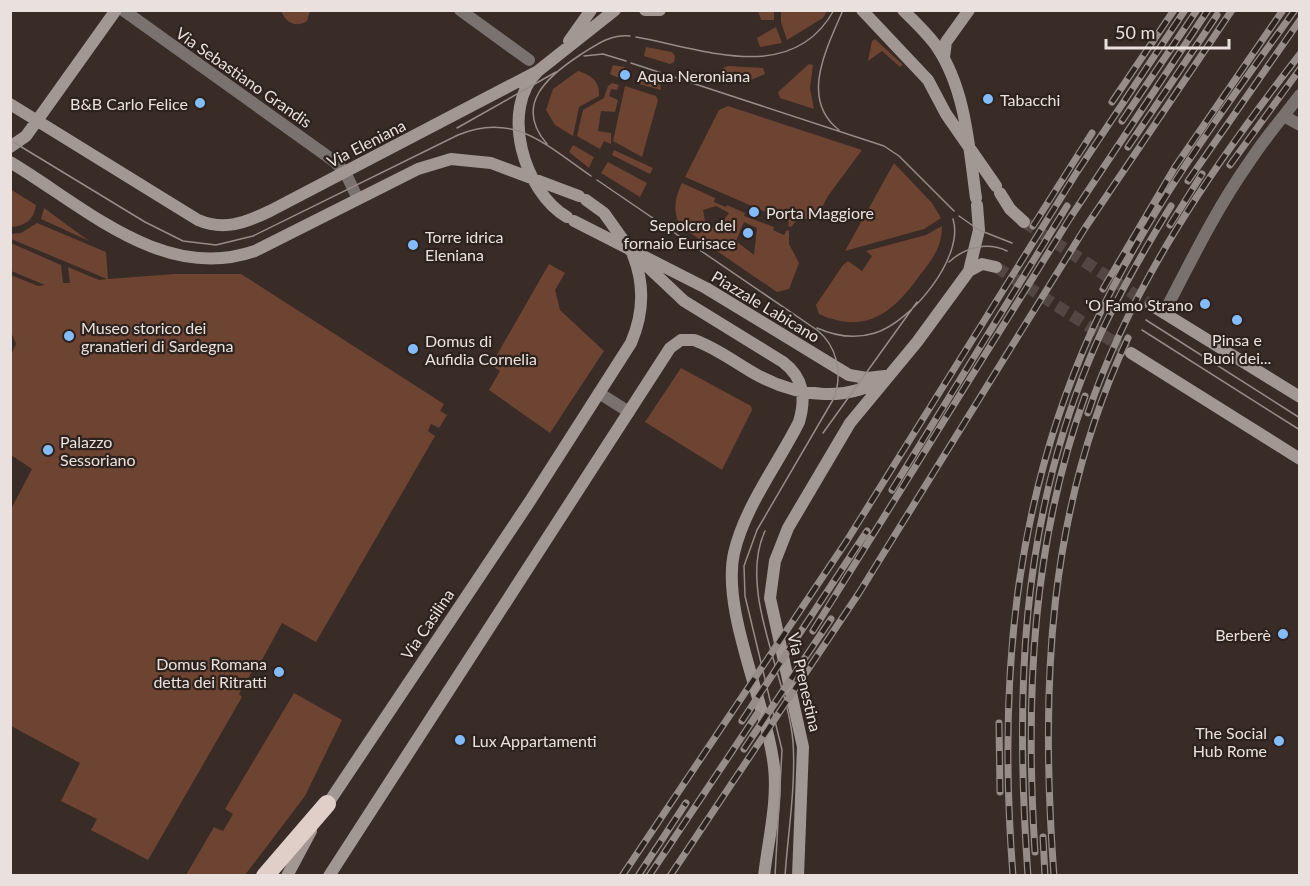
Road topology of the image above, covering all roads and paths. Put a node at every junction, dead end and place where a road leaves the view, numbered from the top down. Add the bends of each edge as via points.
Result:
1 (116, 10) edge
2 (123, 10) edge
3 (460, 10) edge
4 (591, 10) edge
5 (615, 10) edge
6 (645, 10) edge
7 (660, 10) edge
8 (862, 10) edge
9 (903, 10) edge
10 (969, 10) edge
11 (561, 52) junction
12 (944, 58) junction
13 (529, 60) dead end
14 (538, 71) junction
15 (1299, 95) edge
16 (10, 104) edge
17 (1284, 116) junction
18 (36, 122) junction
19 (1299, 124) edge
20 (968, 144) junction
21 (10, 147) edge
22 (10, 162) edge
23 (345, 172) junction
24 (530, 176) junction
25 (358, 199) junction
26 (1024, 222) tunnel mouth
27 (631, 251) junction
28 (996, 267) tunnel mouth
29 (969, 271) junction
30 (1151, 305) tunnel mouth
31 (1164, 313) junction
32 (1131, 353) tunnel mouth
33 (887, 376) junction
34 (803, 392) junction
35 (599, 393) junction
36 (1299, 397) edge
37 (628, 412) junction
38 (1299, 459) edge
39 (327, 804) junction
40 (265, 876) edge
41 (287, 876) edge
42 (329, 876) edge
43 (764, 876) edge
44 (798, 876) edge

1 - 18 main road
2 - 23 street, Via Sebastiano Grandis
3 - 13 street
4 - 11 main road
5 - 11 main road
6 - 7 main road
8 - 20 main road via 928,80
9 - 12 main road
10 - 12 main road via 946,42
11 - 14 main road
12 - 20 main road via 959,98
14 - 23 main road, Via Eleniana
14 - 24 main road, Piazzale Labicano via 528,83 521,110 522,150
15 - 17 street
16 - 18 main road
17 - 19 street
17 - 31 street via 1224,201
18 - 21 main road via 23,140
18 - 23 main road, Via Eleniana via 205,223 225,226 244,222
20 - 26 main road via 1010,209
20 - 29 main road via 979,230
22 - 25 main road via 125,236 148,246 205,258 237,257 255,251
23 - 25 street
24 - 25 main road via 482,160 451,159 427,165
24 - 27 main road, Piazzale Labicano via 548,204
24 - 27 main road, Piazzale Labicano via 582,198 609,219
27 - 33 main road, Piazzale Labicano via 700,285 844,372 861,378
27 - 34 main road, Piazzale Labicano via 684,301 787,365 798,377
27 - 35 main road, Via Casilina via 640,277 641,314 631,343
28 - 29 main road via 982,264
29 - 33 main road
30 - 31 main road
31 - 36 main road
32 - 38 main road
33 - 34 main road via 855,392
33 - 44 main road, Via Prenestina via 827,460 788,528 773,568 773,612 803,747
34 - 37 main road via 769,381 702,343 686,340 670,348
34 - 43 main road via 799,422 748,516 732,571 734,596 774,768
35 - 37 street
35 - 39 main road, Via Casilina
37 - 42 main road
39 - 40 highway
39 - 41 main road, Via Casilina

